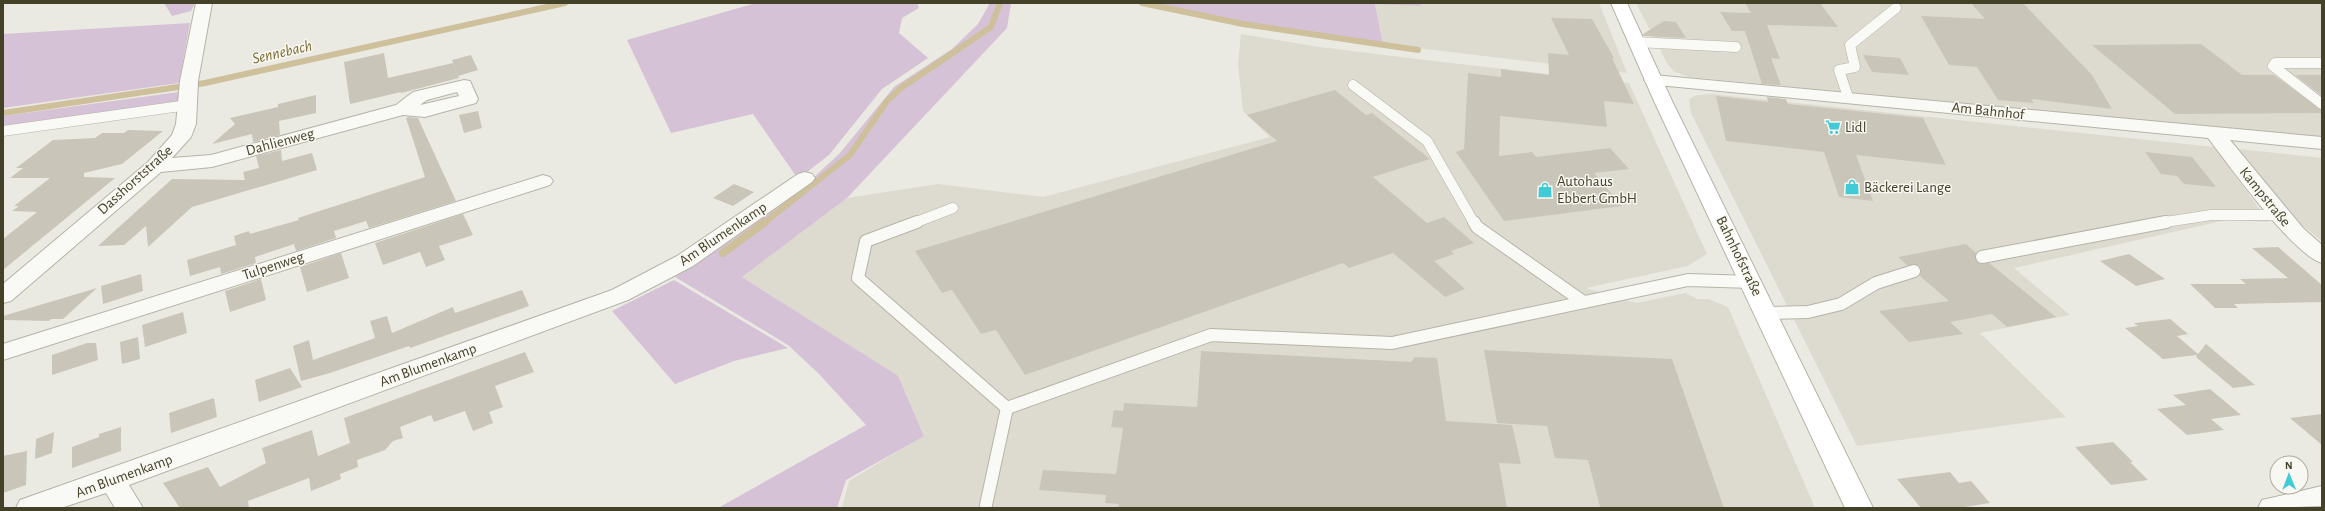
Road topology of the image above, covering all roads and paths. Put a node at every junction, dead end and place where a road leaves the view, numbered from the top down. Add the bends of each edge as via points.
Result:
1 (204, 3) edge
2 (1619, 3) edge
3 (1896, 8) dead end
4 (1636, 42) junction
5 (1736, 47) dead end
6 (2322, 63) edge
7 (1654, 80) junction
8 (1353, 85) dead end
9 (188, 92) junction
10 (1848, 97) junction
11 (2322, 104) edge
12 (403, 109) dead end
13 (3, 131) edge
14 (2214, 133) junction
15 (2322, 143) edge
16 (155, 166) junction
17 (804, 178) dead end
18 (542, 181) dead end
19 (953, 208) dead end
20 (2280, 215) junction
21 (2322, 256) edge
22 (1982, 257) dead end
23 (1914, 271) dead end
24 (1752, 282) junction
25 (3, 296) edge
26 (1582, 301) junction
27 (1767, 313) junction
28 (3, 352) edge
29 (1007, 408) junction
30 (112, 480) junction
31 (2322, 496) edge
32 (986, 505) dead end
33 (30, 508) edge
34 (129, 508) edge
35 (1859, 508) edge
36 (2272, 508) edge

1 - 9 street, Dasshorststraße
2 - 4 main road, Bahnhofstraße
3 - 10 lane via 1850,44 1855,67 1839,70
4 - 5 lane
4 - 7 main road, Bahnhofstraße
6 - 11 lane via 2275,63 2273,66
7 - 10 street, Am Bahnhof
7 - 24 main road, Bahnhofstraße
8 - 26 lane via 1427,141 1477,227
9 - 13 lane
9 - 16 street, Dasshorststraße via 186,124 181,137
10 - 14 street, Am Bahnhof
12 - 16 street, Dahlienweg via 212,161
14 - 15 street, Am Bahnhof
14 - 20 street, Kampstraße
16 - 25 street, Dasshorststraße
17 - 30 street, Am Blumenkamp via 685,261 620,295
18 - 28 street, Tulpenweg
19 - 29 lane via 866,241 858,278
20 - 21 street, Kampstraße via 2295,233
20 - 22 lane via 2211,215 2136,226
23 - 27 lane via 1876,283 1841,304 1808,312
24 - 26 lane via 1688,280
24 - 27 main road, Bahnhofstraße
26 - 29 lane via 1392,342 1211,335
27 - 35 main road, Bahnhofstraße
29 - 32 lane
30 - 33 street, Am Blumenkamp
30 - 34 street
31 - 36 street

